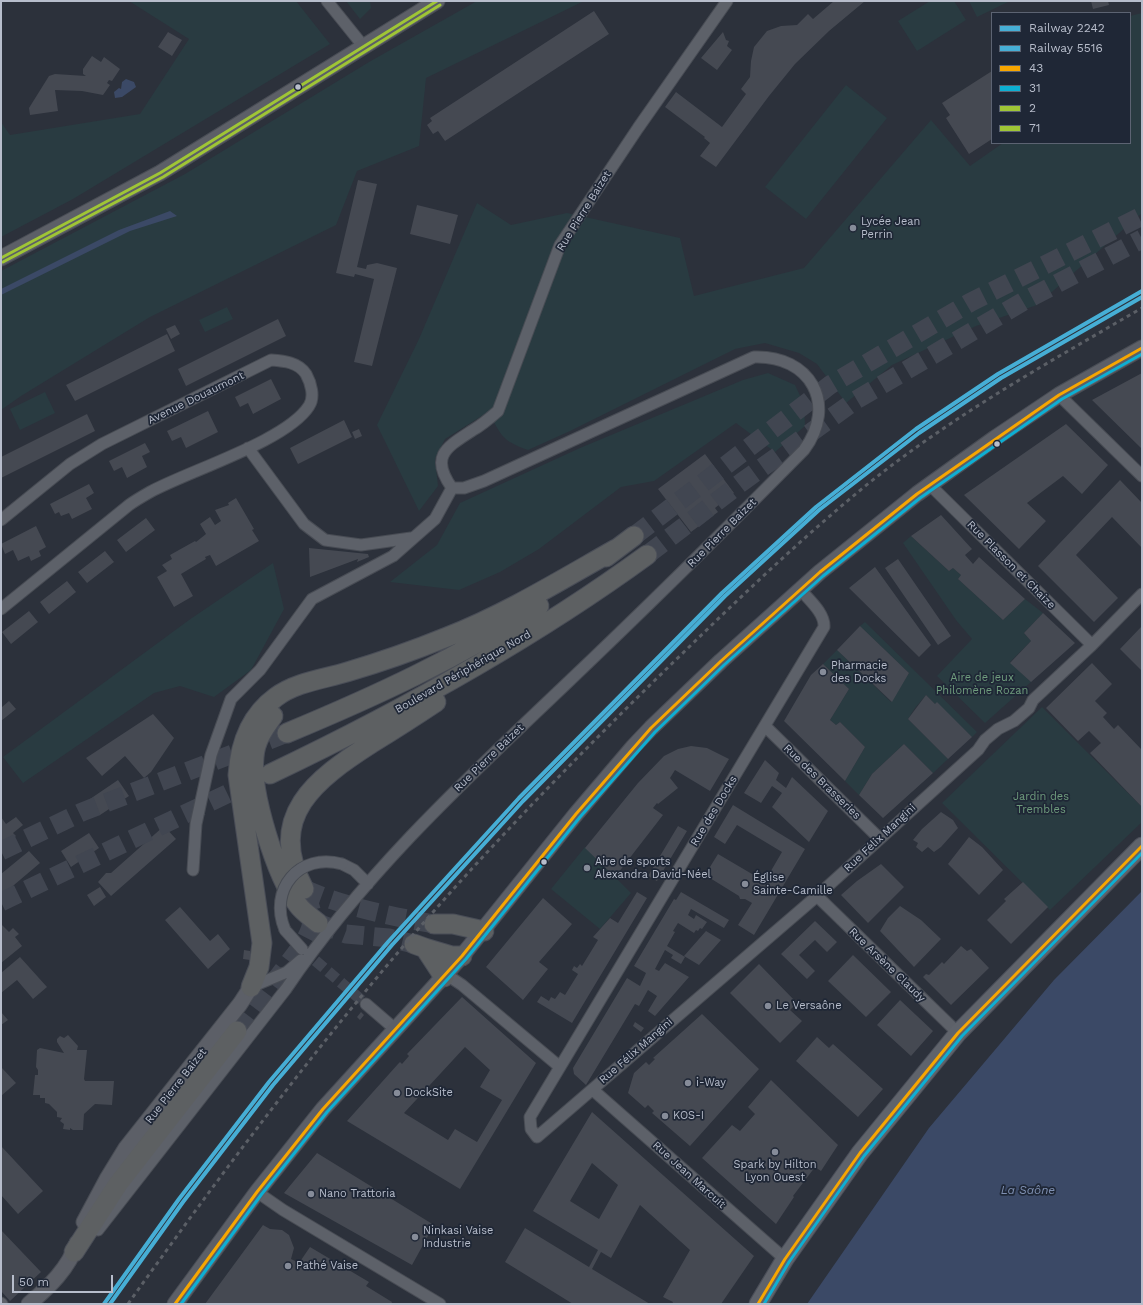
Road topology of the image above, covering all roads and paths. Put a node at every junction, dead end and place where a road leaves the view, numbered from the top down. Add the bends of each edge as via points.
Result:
1 (327, 1) edge
2 (437, 1) edge
3 (727, 1) edge
4 (364, 47) junction
5 (1, 258) edge
6 (1142, 348) edge
7 (1059, 395) junction
8 (248, 448) junction
9 (1142, 476) edge
10 (930, 485) junction
11 (452, 488) junction
12 (1, 520) edge
13 (634, 536) tunnel mouth
14 (411, 538) junction
15 (616, 549) junction
16 (647, 556) tunnel mouth
17 (800, 589) junction
18 (1142, 594) edge
19 (1, 609) edge
20 (561, 615) junction
21 (1092, 646) junction
22 (348, 672) junction
23 (765, 726) junction
24 (287, 733) tunnel mouth
25 (270, 774) tunnel mouth
26 (879, 838) junction
27 (1142, 846) edge
28 (194, 870) dead end
29 (368, 884) junction
30 (304, 889) dead end
31 (817, 896) junction
32 (318, 923) tunnel mouth
33 (434, 924) tunnel mouth
34 (484, 930) junction
35 (307, 950) junction
36 (462, 956) junction
37 (444, 977) junction
38 (251, 987) junction
39 (366, 1004) tunnel mouth
40 (395, 1029) junction
41 (237, 1031) tunnel mouth
42 (958, 1033) junction
43 (560, 1067) junction
44 (593, 1090) junction
45 (536, 1138) joint
46 (257, 1192) junction
47 (74, 1252) junction
48 (785, 1259) junction
49 (29, 1304) edge
50 (175, 1304) edge
51 (440, 1304) edge
52 (758, 1304) edge

1 - 4 street
2 - 4 street
3 - 11 street, Rue Pierre Baizet via 560,245 498,411 450,446 442,461 443,476
4 - 5 street via 160,173
6 - 7 street
7 - 9 street
7 - 10 street
8 - 12 street, Avenue Douaumont via 285,427 310,404 310,381 304,372 288,361 271,360 102,444 70,464
8 - 14 street via 304,524 325,540 361,545
8 - 19 street, Avenue Douaumont via 150,492 129,505
10 - 17 street
10 - 21 street, Rue Plasson et Chaize
11 - 14 street via 435,519
11 - 29 street, Rue Pierre Baizet via 464,488 484,481 754,357 782,360 795,366 808,378 816,391 819,406 818,422 813,438 804,450 678,578 452,793
13 - 15 highway, Boulevard Périphérique Nord
14 - 28 street via 393,556 312,599 260,670 231,699 211,755 196,824
15 - 22 highway via 483,622 441,640
15 - 24 highway, Boulevard Périphérique Nord via 541,604 453,658 382,693
16 - 20 highway, Boulevard Périphérique Nord
17 - 23 street, Rue des Docks via 819,612 824,627
17 - 34 street via 633,747
18 - 21 street, Rue Félix Mangini
20 - 25 highway, Boulevard Périphérique Nord via 451,681
20 - 30 highway via 331,771 310,790 297,810 291,841 292,863
21 - 26 street, Rue Félix Mangini via 1022,714 991,734 978,750
22 - 32 highway via 302,694 277,712 261,734 254,757 255,790 275,860 293,898 308,916
22 - 38 highway via 302,684 277,696 257,716 243,741 238,775 261,936 259,967
23 - 26 street, Rue des Brasseries
23 - 43 street, Rue des Docks
26 - 31 street, Rue Félix Mangini
27 - 42 main road
29 - 35 street, Rue Pierre Baizet
29 - 35 street, bridge via 354,870 328,861 310,864 290,878 281,899 281,918 285,930
31 - 42 street, Rue Arsène Claudy
31 - 44 street, Rue Félix Mangini
33 - 34 highway
34 - 36 street
35 - 38 street, Rue Pierre Baizet via 287,972
35 - 47 street, Rue Pierre Baizet via 286,989 96,1234
36 - 37 street
36 - 37 highway via 452,956 420,946
37 - 40 street
37 - 43 street via 453,978
38 - 47 street, Rue Pierre Baizet via 126,1148 84,1223
39 - 40 street
40 - 46 street via 322,1109
41 - 47 highway via 118,1184
42 - 48 main road via 860,1153
43 - 45 street, Rue des Docks via 530,1117 531,1129
44 - 45 street, Rue Félix Mangini
44 - 48 street, Rue Jean Marcuit
46 - 50 street
46 - 51 street
47 - 49 street, Rue Pierre Baizet via 53,1284
48 - 52 main road

